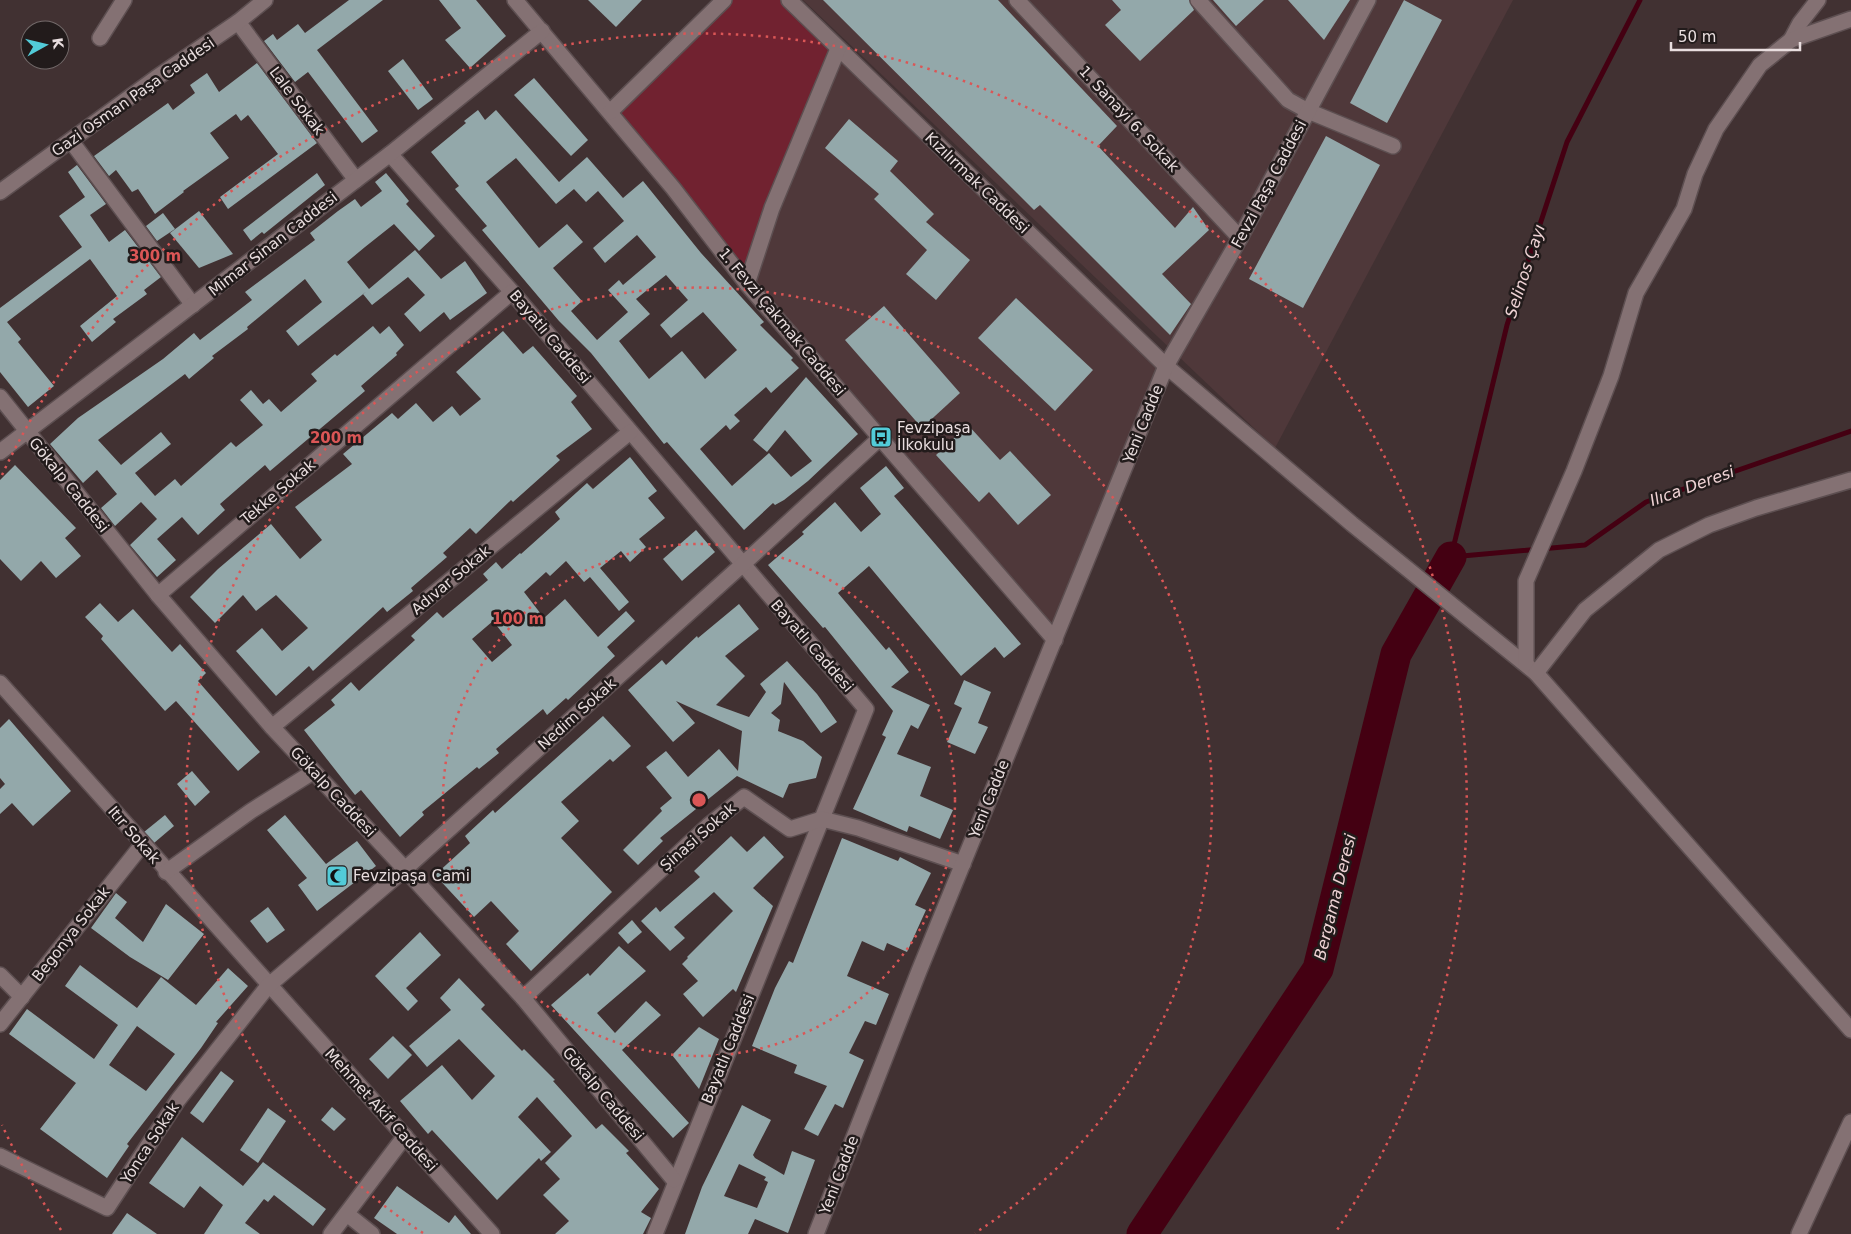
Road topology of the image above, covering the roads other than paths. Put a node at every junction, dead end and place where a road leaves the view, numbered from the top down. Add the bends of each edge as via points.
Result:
1 (124, 0) edge
2 (265, 0) edge
3 (515, 0) edge
4 (724, 0) edge
5 (789, 0) edge
6 (1017, 0) edge
7 (1198, 0) edge
8 (1368, 0) edge
9 (1818, 0) edge
10 (1851, 19) edge
11 (238, 22) junction
12 (542, 31) junction
13 (100, 38) dead end
14 (1791, 40) junction
15 (838, 49) junction
16 (1308, 111) junction
17 (610, 112) junction
18 (71, 141) junction
19 (1392, 146) dead end
20 (390, 154) junction
21 (356, 180) junction
22 (0, 192) edge
23 (1240, 238) junction
24 (747, 284) junction
25 (512, 292) junction
26 (193, 305) junction
27 (1166, 366) junction
28 (0, 397) edge
29 (27, 432) junction
30 (630, 432) junction
31 (881, 437) junction
32 (0, 452) edge
33 (1851, 480) edge
34 (742, 565) junction
35 (158, 595) junction
36 (1055, 640) junction
37 (1531, 669) junction
38 (0, 684) edge
39 (272, 727) junction
40 (313, 772) junction
41 (822, 819) junction
42 (142, 845) junction
43 (963, 864) junction
44 (406, 869) junction
45 (166, 872) junction
46 (0, 975) edge
47 (268, 986) junction
48 (22, 997) junction
49 (522, 998) junction
50 (0, 1024) edge
51 (1851, 1030) edge
52 (1851, 1122) edge
53 (405, 1136) junction
54 (0, 1156) edge
55 (674, 1180) junction
56 (347, 1214) junction
57 (331, 1234) edge
58 (372, 1234) edge
59 (492, 1234) edge
60 (655, 1234) edge
61 (816, 1234) edge
62 (1799, 1234) edge

1 - 13 street
2 - 11 street, Gazi Osman Paşa Caddesi
3 - 12 street, 1. Fevzi Çakmak Caddesi
4 - 17 street
5 - 15 street, Kızılırmak Caddesi
6 - 23 street, 1. Sanayi 6. Sokak
7 - 16 street via 1288,100
8 - 16 street, Fevzi Paşa Caddesi
9 - 14 street
10 - 14 street
11 - 18 street, Gazi Osman Paşa Caddesi
11 - 21 street, Lale Sokak
12 - 17 street, 1. Fevzi Çakmak Caddesi
12 - 20 street, Mimar Sinan Caddesi
14 - 37 street via 1760,65 1716,129 1695,174 1684,209 1636,293 1611,376 1526,582
15 - 24 street via 772,208
15 - 27 street, Kızılırmak Caddesi
16 - 19 street
16 - 23 street, Fevzi Paşa Caddesi
17 - 24 street, 1. Fevzi Çakmak Caddesi
18 - 22 street, Gazi Osman Paşa Caddesi
18 - 26 street
20 - 21 street, Mimar Sinan Caddesi
20 - 25 street, Bayatlı Caddesi
21 - 26 street, Mimar Sinan Caddesi
23 - 27 street, Fevzi Paşa Caddesi
24 - 31 street, 1. Fevzi Çakmak Caddesi
25 - 30 street, Bayatlı Caddesi
25 - 35 street, Tekke Sokak
26 - 29 street, Mimar Sinan Caddesi
27 - 36 street, Yeni Cadde
27 - 37 street, Kızılırmak Caddesi via 1352,524
28 - 29 street, Gökalp Caddesi
29 - 32 street, Mimar Sinan Caddesi
29 - 35 street, Gökalp Caddesi
30 - 34 street, Bayatlı Caddesi
30 - 39 street, Adıvar Sokak
31 - 34 street, Nedim Sokak
31 - 36 street, 1. Fevzi Çakmak Caddesi
33 - 37 street via 1709,525 1659,550 1586,610
34 - 41 street, Bayatlı Caddesi via 866,709
34 - 44 street, Nedim Sokak
35 - 39 street, Gökalp Caddesi
36 - 43 street, Yeni Cadde
37 - 51 street, Kızılırmak Caddesi
38 - 42 street, Itır Sokak
39 - 40 street, Gökalp Caddesi
40 - 44 street, Gökalp Caddesi
40 - 45 street via 251,811
41 - 43 street
41 - 49 street, Şinasi Sokak via 790,829 744,797 709,825
41 - 55 street, Bayatlı Caddesi
42 - 45 street, Itır Sokak
42 - 48 street, Begonya Sokak
43 - 61 street, Yeni Cadde
44 - 47 street, Nedim Sokak
44 - 49 street, Gökalp Caddesi
45 - 47 street, Itır Sokak
46 - 48 street
47 - 53 street, Mehmet Akif Caddesi
47 - 54 street, Yonca Sokak via 178,1100 107,1208
48 - 50 street, Begonya Sokak
49 - 55 street, Gökalp Caddesi
52 - 62 street
53 - 56 street
53 - 59 street, Mehmet Akif Caddesi
55 - 60 street, Bayatlı Caddesi
56 - 57 street
56 - 58 street

